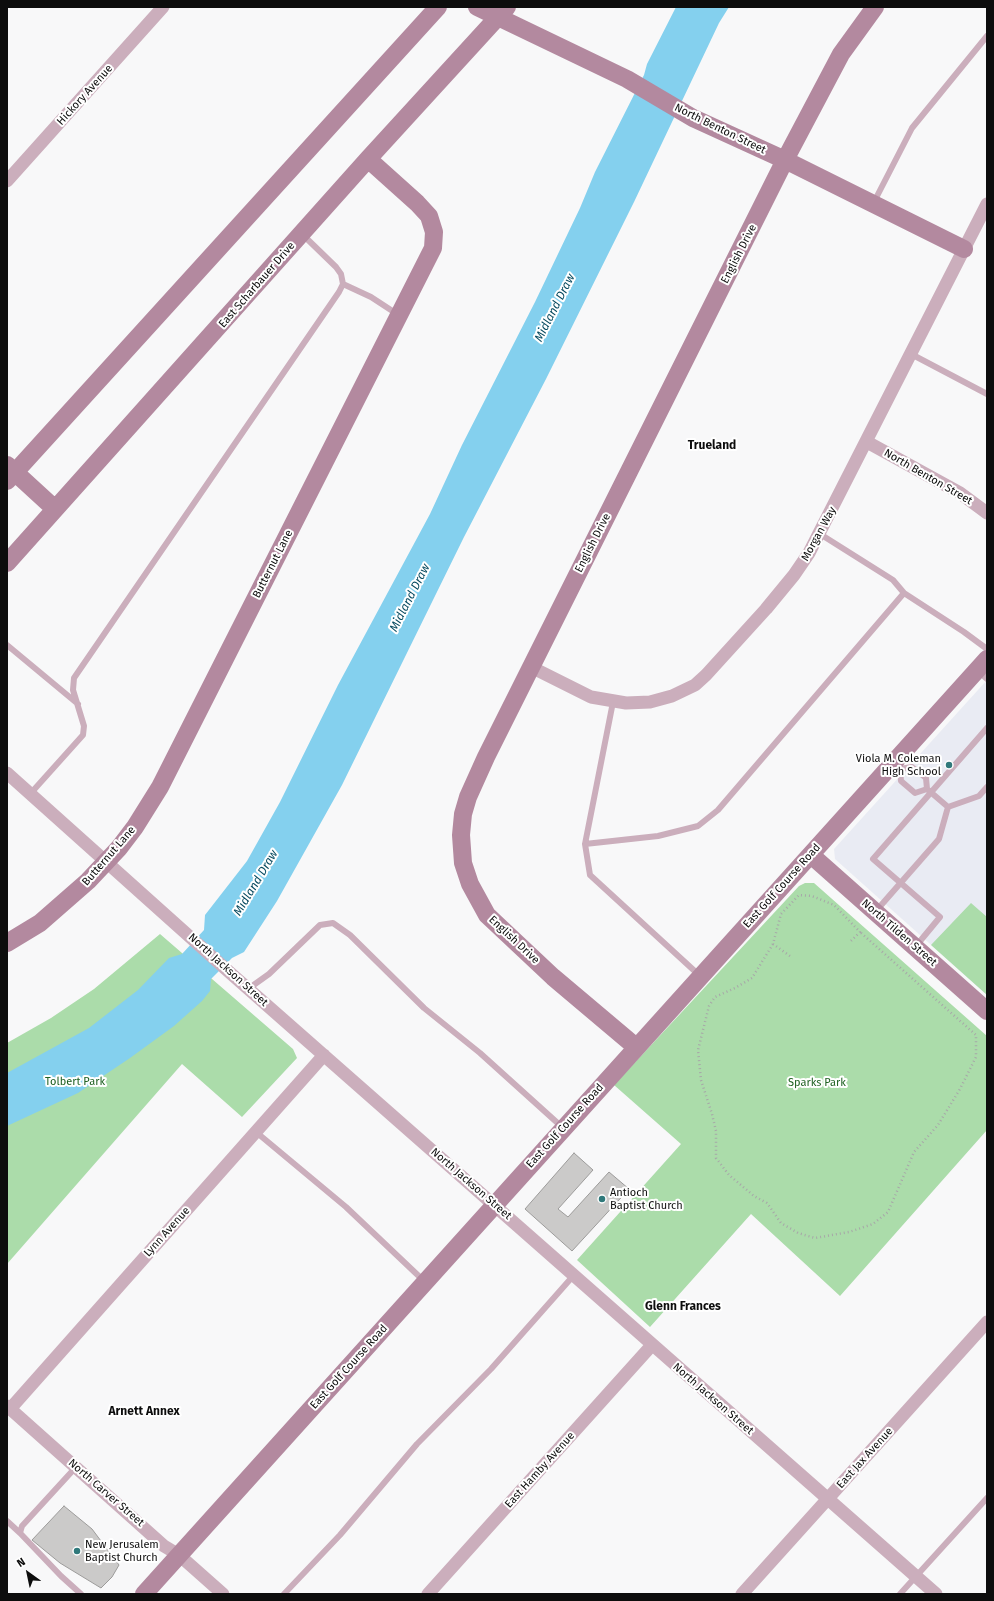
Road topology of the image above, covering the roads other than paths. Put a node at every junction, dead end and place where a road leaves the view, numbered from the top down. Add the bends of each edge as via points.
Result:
1 (163, 7) edge
2 (438, 7) edge
3 (477, 7) edge
4 (875, 7) edge
5 (502, 12) edge
6 (987, 36) edge
7 (368, 160) junction
8 (785, 160) junction
9 (7, 181) edge
10 (872, 204) junction
11 (987, 204) edge
12 (302, 234) junction
13 (964, 249) junction
14 (343, 284) junction
15 (399, 315) junction
16 (911, 354) junction
17 (987, 394) edge
18 (867, 442) junction
19 (10, 473) edge
20 (55, 509) junction
21 (987, 513) edge
22 (820, 534) junction
23 (7, 563) edge
24 (904, 593) junction
25 (7, 645) edge
26 (987, 650) edge
27 (531, 668) junction
28 (984, 669) edge
29 (613, 702) junction
30 (78, 704) junction
31 (987, 728) edge
32 (896, 766) junction
33 (7, 773) edge
34 (987, 787) edge
35 (929, 791) junction
36 (31, 793) junction
37 (948, 807) junction
38 (586, 844) junction
39 (811, 855) junction
40 (107, 861) junction
41 (900, 883) junction
42 (875, 913) junction
43 (7, 943) edge
44 (915, 947) junction
45 (701, 976) junction
46 (248, 989) junction
47 (987, 1011) edge
48 (636, 1047) junction
49 (324, 1055) junction
50 (564, 1128) junction
51 (256, 1132) junction
52 (495, 1205) junction
53 (574, 1275) junction
54 (425, 1282) junction
55 (987, 1322) edge
56 (652, 1345) junction
57 (9, 1407) edge
58 (76, 1467) junction
59 (987, 1498) edge
60 (828, 1499) junction
61 (7, 1521) edge
62 (20, 1533) junction
63 (179, 1555) junction
64 (916, 1576) junction
65 (81, 1594) edge
66 (144, 1594) edge
67 (223, 1594) edge
68 (284, 1594) edge
69 (428, 1594) edge
70 (742, 1594) edge
71 (900, 1594) edge
72 (936, 1594) edge

1 - 9 street, Hickory Avenue
2 - 19 street
3 - 5 street, North Benton Street
4 - 8 street, English Drive via 841,54
5 - 7 street, East Scharbauer Drive
5 - 8 street, North Benton Street via 627,79 693,118
6 - 10 lane via 912,128
7 - 12 street, East Scharbauer Drive
7 - 15 street, Butternut Lane via 429,216 434,232 433,248
8 - 10 street, North Benton Street
8 - 27 street, English Drive
10 - 13 street, North Benton Street
11 - 13 street, Morgan Way
12 - 14 lane via 336,267
12 - 20 street, East Scharbauer Drive
13 - 16 street, Morgan Way
14 - 15 lane via 371,297
14 - 30 lane via 74,678 73,690
15 - 40 street, Butternut Lane via 160,787 135,827
16 - 17 lane
16 - 18 street, Morgan Way
18 - 21 street, North Benton Street via 960,493
18 - 22 street, Morgan Way
19 - 20 street
20 - 23 street, East Scharbauer Drive
22 - 24 lane via 893,580
22 - 29 street, Morgan Way via 794,575 706,675 682,692 650,702
24 - 26 lane
24 - 38 lane via 718,810 698,826 658,836
25 - 30 lane
27 - 29 street, Morgan Way via 591,697
27 - 48 street, English Drive via 466,802 461,835 466,871 481,906 493,921 611,1028
28 - 32 street, East Golf Course Road
29 - 38 lane
30 - 36 lane via 84,726 83,735
31 - 35 lane
32 - 35 lane via 912,767 926,778
32 - 35 lane via 901,781 915,793
32 - 39 street, East Golf Course Road
33 - 36 street, North Jackson Street
34 - 37 lane via 979,796
35 - 37 lane
35 - 41 lane via 873,859
36 - 40 street, North Jackson Street
37 - 41 lane via 939,839
38 - 45 lane via 590,875
39 - 42 street, North Tilden Street
39 - 45 street, East Golf Course Road
40 - 43 street, Butternut Lane via 53,913
40 - 46 street, North Jackson Street
41 - 42 lane
41 - 44 lane via 940,917
42 - 44 street, North Tilden Street
44 - 47 street, North Tilden Street
45 - 48 street, East Golf Course Road
46 - 49 street, North Jackson Street
46 - 50 lane via 269,974 320,925 333,923 350,935 424,1008 480,1053
48 - 50 street, East Golf Course Road
49 - 51 street, Lynn Avenue
49 - 52 street, North Jackson Street
50 - 52 street, East Golf Course Road
51 - 54 lane via 346,1207
51 - 57 street, Lynn Avenue
52 - 53 street, North Jackson Street
52 - 54 street, East Golf Course Road
53 - 56 street, North Jackson Street
53 - 68 lane via 491,1369 417,1444 340,1535
54 - 63 street, East Golf Course Road
55 - 60 street, East Jax Avenue
56 - 60 street, North Jackson Street
56 - 69 street, East Hamby Avenue
57 - 58 street, North Carver Street
58 - 62 lane via 22,1526
58 - 63 street, North Carver Street via 164,1546
59 - 64 lane
60 - 64 street, North Jackson Street
60 - 70 street, East Jax Avenue
61 - 62 lane
62 - 65 lane via 60,1576
63 - 66 street, East Golf Course Road
63 - 67 street, North Carver Street
64 - 71 lane
64 - 72 street, North Jackson Street

